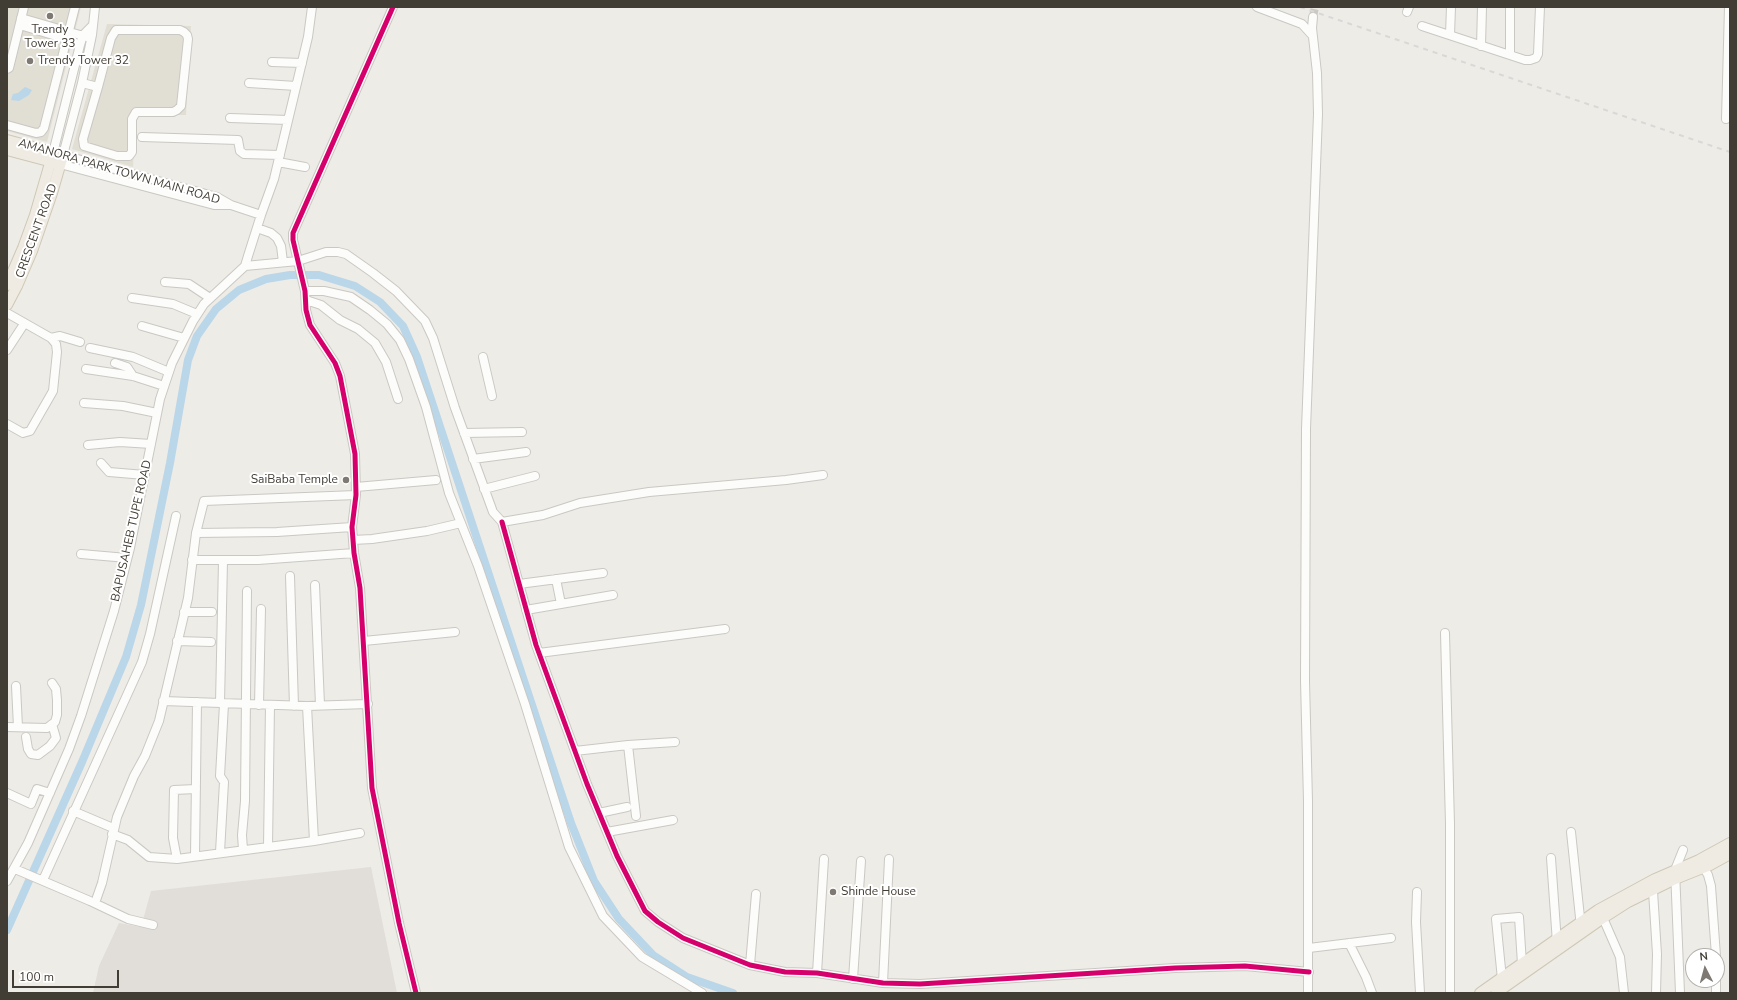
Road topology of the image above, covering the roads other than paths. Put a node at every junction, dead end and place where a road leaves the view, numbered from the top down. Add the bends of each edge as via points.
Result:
1 (24, 7) edge
2 (75, 7) edge
3 (95, 7) edge
4 (312, 7) edge
5 (393, 7) edge
6 (1257, 7) edge
7 (1451, 7) edge
8 (1482, 7) edge
9 (1510, 7) edge
10 (1540, 7) edge
11 (1729, 7) edge
12 (1313, 17) tunnel mouth
13 (21, 21) junction
14 (1422, 26) dead end
15 (68, 30) junction
16 (1450, 35) junction
17 (1313, 36) junction
18 (87, 37) junction
19 (66, 39) junction
20 (80, 45) junction
21 (1482, 46) junction
22 (1510, 55) junction
23 (272, 62) dead end
24 (302, 63) junction
25 (7, 69) edge
26 (82, 83) junction
27 (249, 83) dead end
28 (296, 86) junction
29 (98, 87) junction
30 (230, 118) dead end
31 (1726, 119) dead end
32 (288, 120) junction
33 (7, 125) edge
34 (142, 137) dead end
35 (7, 140) edge
36 (7, 150) edge
37 (57, 159) junction
38 (279, 159) junction
39 (306, 167) dead end
40 (165, 183) junction
41 (163, 192) junction
42 (231, 205) junction
43 (261, 215) junction
44 (257, 228) junction
45 (298, 261) junction
46 (283, 262) junction
47 (245, 266) junction
48 (165, 282) dead end
49 (7, 285) edge
50 (305, 291) junction
51 (132, 298) dead end
52 (210, 298) junction
53 (306, 300) junction
54 (7, 306) edge
55 (7, 313) edge
56 (197, 314) junction
57 (24, 324) junction
58 (142, 326) dead end
59 (51, 338) junction
60 (184, 338) junction
61 (80, 342) dead end
62 (90, 348) dead end
63 (7, 350) edge
64 (484, 357) dead end
65 (115, 363) dead end
66 (86, 369) dead end
67 (169, 372) junction
68 (132, 376) junction
69 (164, 386) junction
70 (492, 396) dead end
71 (398, 399) dead end
72 (84, 403) dead end
73 (157, 413) junction
74 (7, 424) edge
75 (522, 432) dead end
76 (464, 433) junction
77 (151, 444) junction
78 (88, 445) dead end
79 (526, 452) dead end
80 (473, 459) junction
81 (101, 463) dead end
82 (145, 475) junction
83 (823, 475) dead end
84 (535, 476) dead end
85 (436, 480) dead end
86 (484, 489) junction
87 (356, 491) junction
88 (176, 516) dead end
89 (460, 522) junction
90 (502, 522) junction
91 (352, 527) junction
92 (196, 533) junction
93 (353, 540) junction
94 (354, 553) junction
95 (81, 554) dead end
96 (127, 558) junction
97 (192, 560) junction
98 (223, 561) junction
99 (603, 573) dead end
100 (290, 576) dead end
101 (556, 579) junction
102 (519, 584) junction
103 (315, 585) dead end
104 (247, 591) dead end
105 (614, 595) dead end
106 (561, 604) junction
107 (261, 609) dead end
108 (526, 610) junction
109 (184, 612) junction
110 (212, 612) dead end
111 (725, 629) dead end
112 (455, 632) dead end
113 (1445, 633) dead end
114 (177, 641) junction
115 (364, 641) junction
116 (211, 642) dead end
117 (539, 653) junction
118 (52, 683) dead end
119 (16, 686) dead end
120 (163, 701) junction
121 (197, 702) junction
122 (222, 704) junction
123 (245, 704) junction
124 (368, 704) junction
125 (259, 705) junction
126 (270, 705) junction
127 (320, 705) junction
128 (294, 706) junction
129 (307, 706) junction
130 (52, 724) junction
131 (7, 727) edge
132 (18, 727) junction
133 (26, 737) dead end
134 (675, 742) dead end
135 (628, 744) junction
136 (575, 751) junction
137 (196, 789) junction
138 (7, 793) edge
139 (50, 793) junction
140 (627, 807) dead end
141 (73, 811) junction
142 (599, 813) junction
143 (636, 816) dead end
144 (673, 820) dead end
145 (113, 831) junction
146 (607, 832) junction
147 (1571, 832) dead end
148 (360, 833) dead end
149 (314, 841) junction
150 (1730, 843) edge
151 (268, 847) junction
152 (243, 850) junction
153 (1683, 850) dead end
154 (220, 852) junction
155 (1730, 854) edge
156 (195, 856) junction
157 (1551, 858) dead end
158 (177, 859) junction
159 (824, 859) dead end
160 (889, 860) dead end
161 (861, 861) dead end
162 (1701, 864) junction
163 (17, 869) junction
164 (1675, 875) junction
165 (40, 879) junction
166 (7, 881) edge
167 (1653, 891) junction
168 (1417, 892) dead end
169 (756, 894) dead end
170 (95, 903) junction
171 (1603, 918) junction
172 (153, 925) dead end
173 (1581, 928) junction
174 (1391, 938) dead end
175 (1556, 939) junction
176 (1349, 943) junction
177 (1309, 948) junction
178 (1715, 948) edge
179 (1559, 950) junction
180 (1522, 964) junction
181 (750, 965) junction
182 (1309, 972) junction
183 (817, 974) junction
184 (853, 979) junction
185 (1502, 979) junction
186 (883, 983) junction
187 (416, 993) edge
188 (702, 993) edge
189 (1308, 993) edge
190 (1372, 993) edge
191 (1420, 993) edge
192 (1450, 993) edge
193 (1480, 993) edge
194 (1496, 993) edge
195 (1624, 993) edge
196 (1656, 993) edge
197 (1680, 993) edge

1 - 13 street
2 - 15 street
3 - 18 street
4 - 24 street
5 - 45 street via 293,233
6 - 17 street via 1302,24
7 - 16 street
8 - 21 street
9 - 22 street
10 - 22 street via 1536,58 1525,60
11 - 31 street
12 - 17 street
13 - 15 street
13 - 19 street
13 - 25 street
14 - 16 street
15 - 18 street
15 - 19 street
16 - 21 street
17 - 177 street via 1318,114 1306,429 1305,681
18 - 20 street
18 - 26 street
19 - 20 street
19 - 33 street via 44,128 36,133
20 - 37 street
21 - 22 street
23 - 24 street
24 - 28 street
26 - 29 street
26 - 37 street
27 - 28 street
28 - 32 street
29 - 29 street via 83,143 87,148 94,150 117,156 129,156 132,152 132,119 136,112 173,112 181,106 187,35 180,30 116,30 111,38
30 - 32 street
32 - 38 street
34 - 38 street via 238,140 240,151 244,154
35 - 37 main road, AMANORA PARK TOWN MAIN ROAD
36 - 37 main road, AMANORA PARK TOWN MAIN ROAD
37 - 40 street, AMANORA PARK TOWN MAIN ROAD
37 - 41 street, AMANORA PARK TOWN MAIN ROAD
37 - 49 main road, CRESCENT ROAD
37 - 54 main road, CRESCENT ROAD via 52,193 32,251
38 - 39 street
38 - 43 street
40 - 41 street
40 - 42 street, AMANORA PARK TOWN MAIN ROAD via 217,197
41 - 42 street, AMANORA PARK TOWN MAIN ROAD via 214,205
42 - 43 street, AMANORA PARK TOWN MAIN ROAD
43 - 44 street
44 - 46 street via 277,238
44 - 47 street
45 - 46 street
45 - 50 street
45 - 76 street via 326,252 346,254 401,296 425,321 433,338
46 - 47 street
47 - 52 street, BAPUSAHEB TUPE ROAD
48 - 52 street via 188,284
50 - 53 street
50 - 89 street via 324,291 351,297 387,324 400,340 426,407 449,493
51 - 56 street via 173,304
52 - 56 street, BAPUSAHEB TUPE ROAD
53 - 71 street via 320,305 375,343 386,362
53 - 87 street via 310,325 335,363 340,376 355,454
55 - 57 street
56 - 60 street, BAPUSAHEB TUPE ROAD
57 - 59 street
57 - 63 street
58 - 60 street
59 - 61 street via 60,336
59 - 74 street via 56,344 57,352 53,391 30,432 23,433
60 - 67 street, BAPUSAHEB TUPE ROAD
62 - 67 street via 133,357
64 - 70 street
65 - 68 street via 127,367
66 - 68 street
67 - 69 street, BAPUSAHEB TUPE ROAD
68 - 69 street
69 - 73 street, BAPUSAHEB TUPE ROAD
72 - 73 street via 122,406
73 - 77 street, BAPUSAHEB TUPE ROAD
75 - 76 street
76 - 80 street
77 - 78 street via 120,442
77 - 82 street, BAPUSAHEB TUPE ROAD
79 - 80 street
80 - 86 street
81 - 82 street via 109,472
82 - 96 street, BAPUSAHEB TUPE ROAD
83 - 90 street via 649,492 580,503 543,515
84 - 86 street
85 - 87 street
86 - 90 street via 493,512
87 - 91 street
87 - 92 street via 204,501
88 - 141 street via 142,662
89 - 93 street via 427,531
89 - 188 street via 478,566 570,847 602,916 642,957
90 - 102 street
91 - 92 street via 231,534
91 - 93 street
92 - 97 street
93 - 94 street
94 - 98 street
94 - 115 street via 360,588
95 - 96 street
96 - 139 street, BAPUSAHEB TUPE ROAD via 114,611 81,716
97 - 98 street
97 - 109 street
98 - 122 street
99 - 101 street
100 - 128 street
101 - 102 street
101 - 106 street
102 - 108 street
103 - 127 street
104 - 123 street
105 - 106 street
106 - 108 street
107 - 125 street
108 - 117 street
109 - 110 street
109 - 114 street
111 - 117 street
112 - 115 street
113 - 192 street via 1450,824
114 - 116 street
114 - 120 street
115 - 124 street
117 - 136 street
118 - 130 street via 57,700 57,715
119 - 132 street
120 - 121 street
120 - 145 street via 154,736 134,776
121 - 122 street
121 - 137 street
122 - 123 street
122 - 154 street via 220,776 224,782
123 - 125 street
123 - 152 street
124 - 127 street
124 - 187 street via 372,788 399,924
125 - 126 street
126 - 128 street
126 - 151 street
127 - 129 street
128 - 129 street
129 - 149 street
130 - 132 street via 47,728
130 - 133 street via 56,738 38,755 31,754 28,750
131 - 132 street
134 - 135 street
135 - 136 street
135 - 143 street
136 - 142 street
137 - 156 street
137 - 158 street via 174,790 173,838
138 - 139 street via 31,804 37,789
139 - 163 street, BAPUSAHEB TUPE ROAD
140 - 142 street
141 - 145 street
141 - 165 street
142 - 146 street
144 - 146 street
145 - 158 street via 149,857
145 - 170 street
146 - 181 street via 645,911 683,938
147 - 173 street
148 - 149 street
149 - 151 street
150 - 162 main road
151 - 152 street
152 - 154 street
153 - 164 street
154 - 156 street
155 - 162 main road
156 - 158 street
157 - 175 street
159 - 183 street
160 - 186 street
161 - 184 street
162 - 164 main road
162 - 178 street via 1711,886
163 - 165 street
163 - 166 street, BAPUSAHEB TUPE ROAD
164 - 167 main road
164 - 173 main road via 1626,894
164 - 197 street
165 - 170 street
167 - 171 main road via 1628,902
167 - 196 street via 1657,954
168 - 191 street
169 - 181 street
170 - 172 street via 128,919
171 - 173 main road
171 - 195 street via 1620,957
173 - 175 main road
173 - 179 main road
174 - 176 street
175 - 179 street
175 - 180 main road
176 - 177 street
176 - 190 street
177 - 182 street
179 - 194 main road
180 - 185 main road
180 - 185 street via 1519,917 1496,919
181 - 183 street via 785,972
182 - 186 street via 1246,966 920,984
182 - 189 street
183 - 184 street
184 - 186 street
185 - 193 main road

